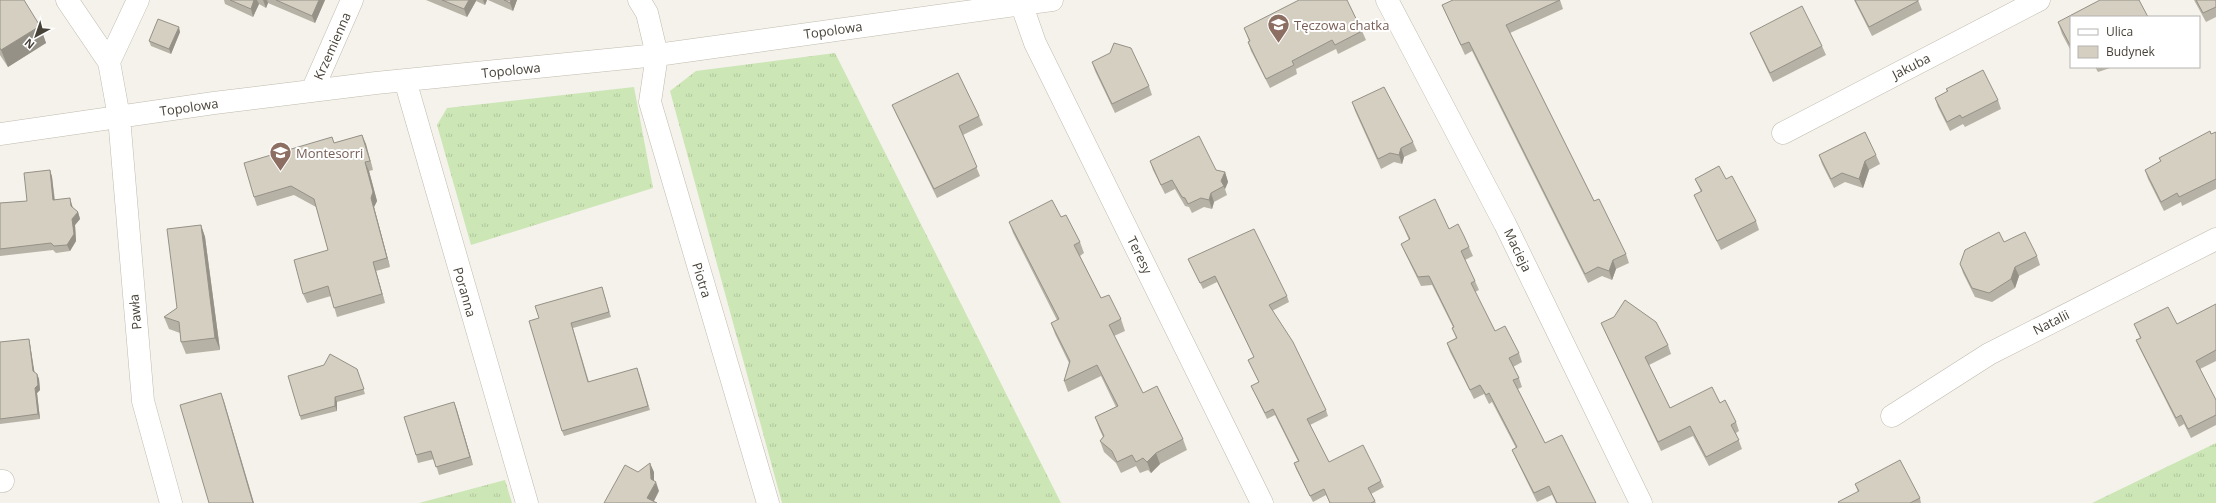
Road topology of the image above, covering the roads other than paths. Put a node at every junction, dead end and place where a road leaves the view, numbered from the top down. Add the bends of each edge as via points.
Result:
1 (67, 0) edge
2 (138, 0) edge
3 (352, 0) edge
4 (639, 0) edge
5 (1052, 0) edge
6 (1387, 0) edge
7 (2039, 0) edge
8 (1021, 3) edge
9 (657, 55) junction
10 (109, 62) junction
11 (405, 80) junction
12 (312, 91) junction
13 (119, 117) junction
14 (1783, 133) dead end
15 (0, 134) edge
16 (2216, 239) edge
17 (1892, 416) dead end
18 (171, 503) edge
19 (527, 503) edge
20 (768, 503) edge
21 (1262, 503) edge
22 (1641, 503) edge

1 - 10 street
2 - 10 street
3 - 12 street, Krzemienna
4 - 9 street via 648,13
5 - 8 street, Topolowa
6 - 22 street, Macieja via 1505,224
7 - 14 street, Jakuba
8 - 9 street, Topolowa
8 - 21 street, Teresy via 1035,43
9 - 11 street, Topolowa
9 - 20 street, Piotra via 650,102
10 - 13 street, Pawła
11 - 12 street, Topolowa
11 - 19 street, Poranna
12 - 13 street, Topolowa
13 - 15 street, Topolowa
13 - 18 street, Pawła via 143,401
16 - 17 street, Natalii via 1989,354

